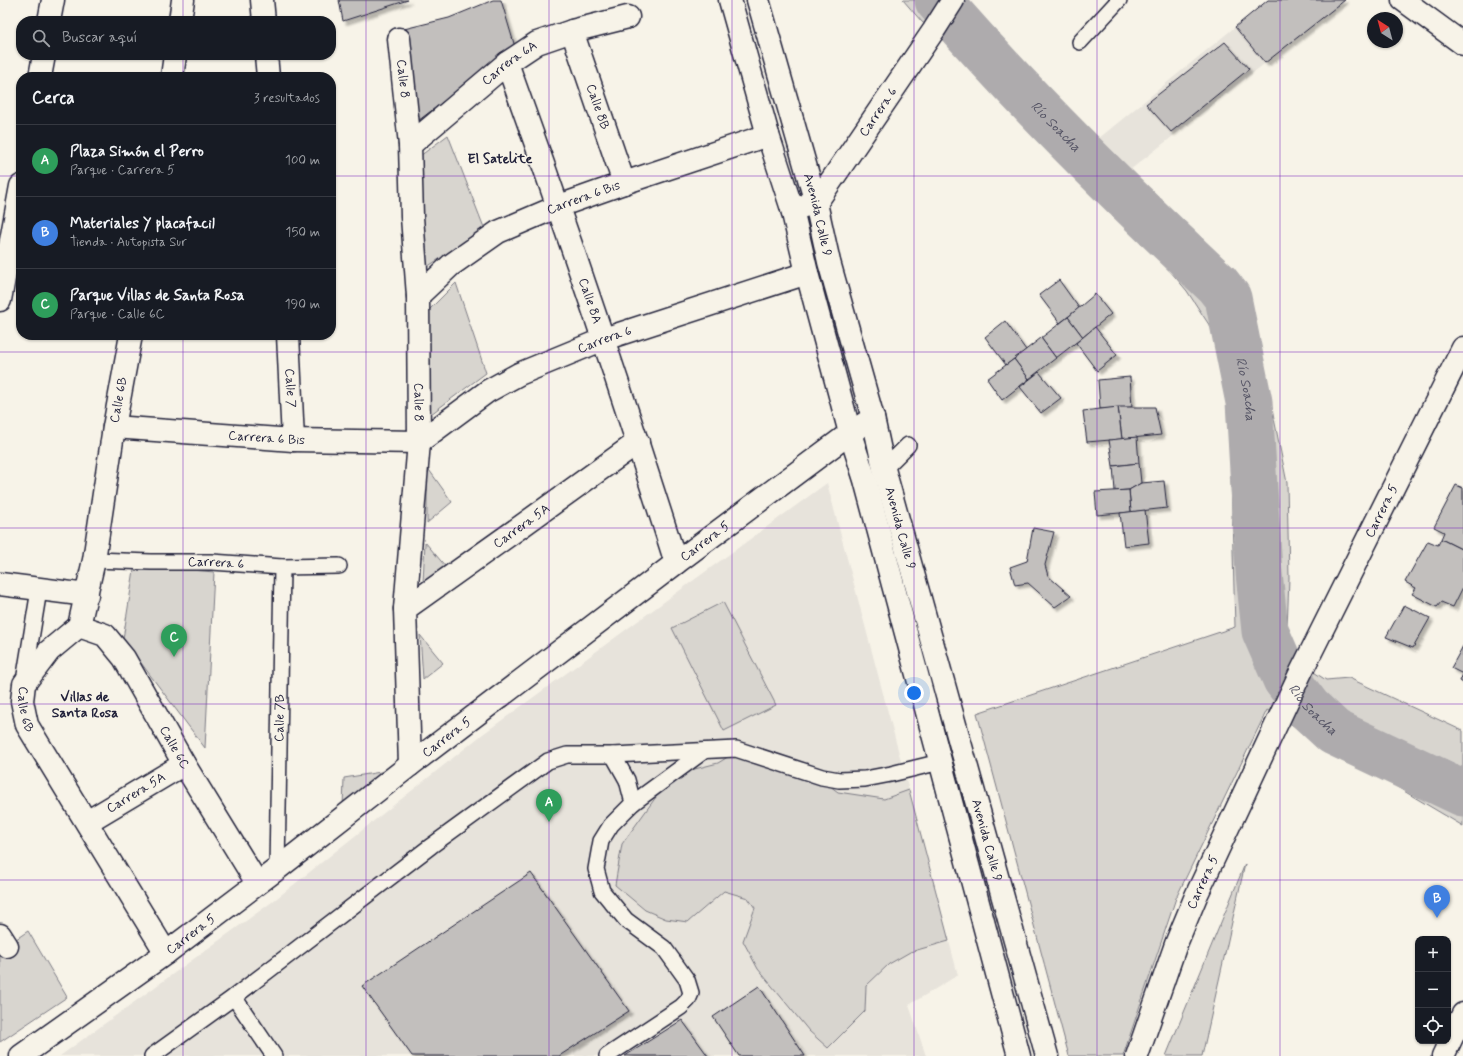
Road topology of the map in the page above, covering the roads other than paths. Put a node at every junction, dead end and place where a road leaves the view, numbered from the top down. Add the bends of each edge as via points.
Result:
1 (53, 0) edge
2 (183, 0) edge
3 (262, 0) edge
4 (730, 0) edge
5 (758, 0) edge
6 (953, 0) edge
7 (1119, 0) edge
8 (1403, 0) edge
9 (50, 16) edge
10 (181, 16) edge
11 (264, 16) edge
12 (628, 17) dead end
13 (572, 31) junction
14 (399, 39) dead end
15 (1080, 42) dead end
16 (1463, 44) edge
17 (43, 60) edge
18 (174, 60) edge
19 (266, 60) edge
20 (507, 63) junction
21 (41, 72) edge
22 (173, 72) edge
23 (268, 72) edge
24 (768, 135) junction
25 (410, 145) junction
26 (624, 183) junction
27 (816, 203) junction
28 (559, 206) junction
29 (16, 207) edge
30 (792, 209) junction
31 (12, 224) edge
32 (807, 273) junction
33 (418, 296) junction
34 (0, 300) edge
35 (604, 339) junction
36 (130, 340) edge
37 (288, 340) edge
38 (1463, 348) edge
39 (873, 418) junction
40 (114, 427) junction
41 (850, 433) junction
42 (293, 440) junction
43 (419, 442) junction
44 (638, 442) junction
45 (908, 445) dead end
46 (884, 469) junction
47 (94, 560) junction
48 (676, 562) junction
49 (339, 566) dead end
50 (282, 567) junction
51 (0, 584) edge
52 (39, 590) junction
53 (87, 595) junction
54 (405, 609) junction
55 (79, 626) junction
56 (24, 684) junction
57 (704, 751) junction
58 (613, 755) junction
59 (940, 762) junction
60 (184, 764) junction
61 (410, 765) junction
62 (633, 803) junction
63 (87, 822) junction
64 (277, 869) junction
65 (257, 883) junction
66 (166, 953) junction
67 (234, 997) junction
68 (1463, 1014) edge
69 (21, 1056) edge
70 (152, 1056) edge
71 (274, 1056) edge
72 (607, 1056) edge
73 (1020, 1056) edge
74 (1047, 1056) edge
75 (1137, 1056) edge
76 (1443, 1056) edge

1 - 9 main road
2 - 10 main road
3 - 11 main road
4 - 24 main road, Avenida Calle 9
5 - 27 main road, Avenida Calle 9
6 - 27 main road, Carrera 6
7 - 15 lane
8 - 16 main road
12 - 13 main road, Carrera 6A
13 - 20 main road, Carrera 6A via 537,43
13 - 26 main road, Calle 8B
14 - 25 main road, Calle 8
17 - 21 main road
18 - 22 main road
19 - 23 main road
20 - 25 main road, Carrera 6A
20 - 28 main road, Calle 8A
24 - 26 main road, Carrera 6 Bis
24 - 30 main road, Avenida Calle 9
25 - 33 main road, Calle 8
26 - 28 main road, Carrera 6 Bis
27 - 30 main road
27 - 39 main road, Avenida Calle 9 via 829,262
28 - 33 main road, Carrera 6 Bis via 498,232 451,265
28 - 35 main road, Calle 8A
29 - 31 main road
30 - 32 main road, Avenida Calle 9
31 - 34 main road
32 - 35 main road, Carrera 6
32 - 41 main road, Avenida Calle 9
33 - 43 main road, Calle 8
35 - 43 main road, Carrera 6 via 519,374 488,391
35 - 44 main road, Calle 8A
36 - 40 main road, Calle 6B
37 - 42 main road, Calle 7
38 - 75 main road, Carrera 5 via 1300,674 1196,896 1176,944
39 - 41 main road, Carrera 5
39 - 46 main road, Avenida Calle 9
40 - 42 main road, Carrera 6 Bis
40 - 47 main road, Calle 6B
41 - 48 main road, Carrera 5
41 - 59 main road, Avenida Calle 9 via 865,480
42 - 43 main road, Carrera 6 Bis
43 - 54 main road, Calle 8
44 - 48 main road, Calle 8A
44 - 54 main road, Carrera 5A
45 - 46 lane
46 - 74 main road, Avenida Calle 9
47 - 50 lane, Carrera 6 via 212,562
47 - 53 main road, Calle 6B
48 - 61 main road, Carrera 5
49 - 50 lane, Carrera 6
50 - 64 lane, Calle 7B
51 - 52 main road
52 - 53 main road
52 - 56 lane
53 - 55 main road, Calle 6B
54 - 61 main road, Calle 8
55 - 56 main road, Calle 6B via 49,651
55 - 60 main road, Calle 6C via 105,635 124,658
56 - 63 main road, Calle 6B via 22,702 27,725
57 - 58 lane
57 - 59 lane via 736,749 822,777 839,780 891,774
57 - 62 lane
58 - 62 lane via 627,780
58 - 67 lane via 567,755 548,761 431,846
59 - 73 main road, Avenida Calle 9
60 - 63 main road, Carrera 5A
60 - 65 main road, Calle 6C
61 - 64 main road, Carrera 5
62 - 72 lane via 611,825 601,841 596,869 602,891 626,920 664,948 687,980 691,993 681,1007
63 - 66 main road, Calle 6B
64 - 65 main road, Carrera 5
65 - 66 main road, Carrera 5
66 - 69 main road, Carrera 5
67 - 70 lane
67 - 71 lane
68 - 76 main road

